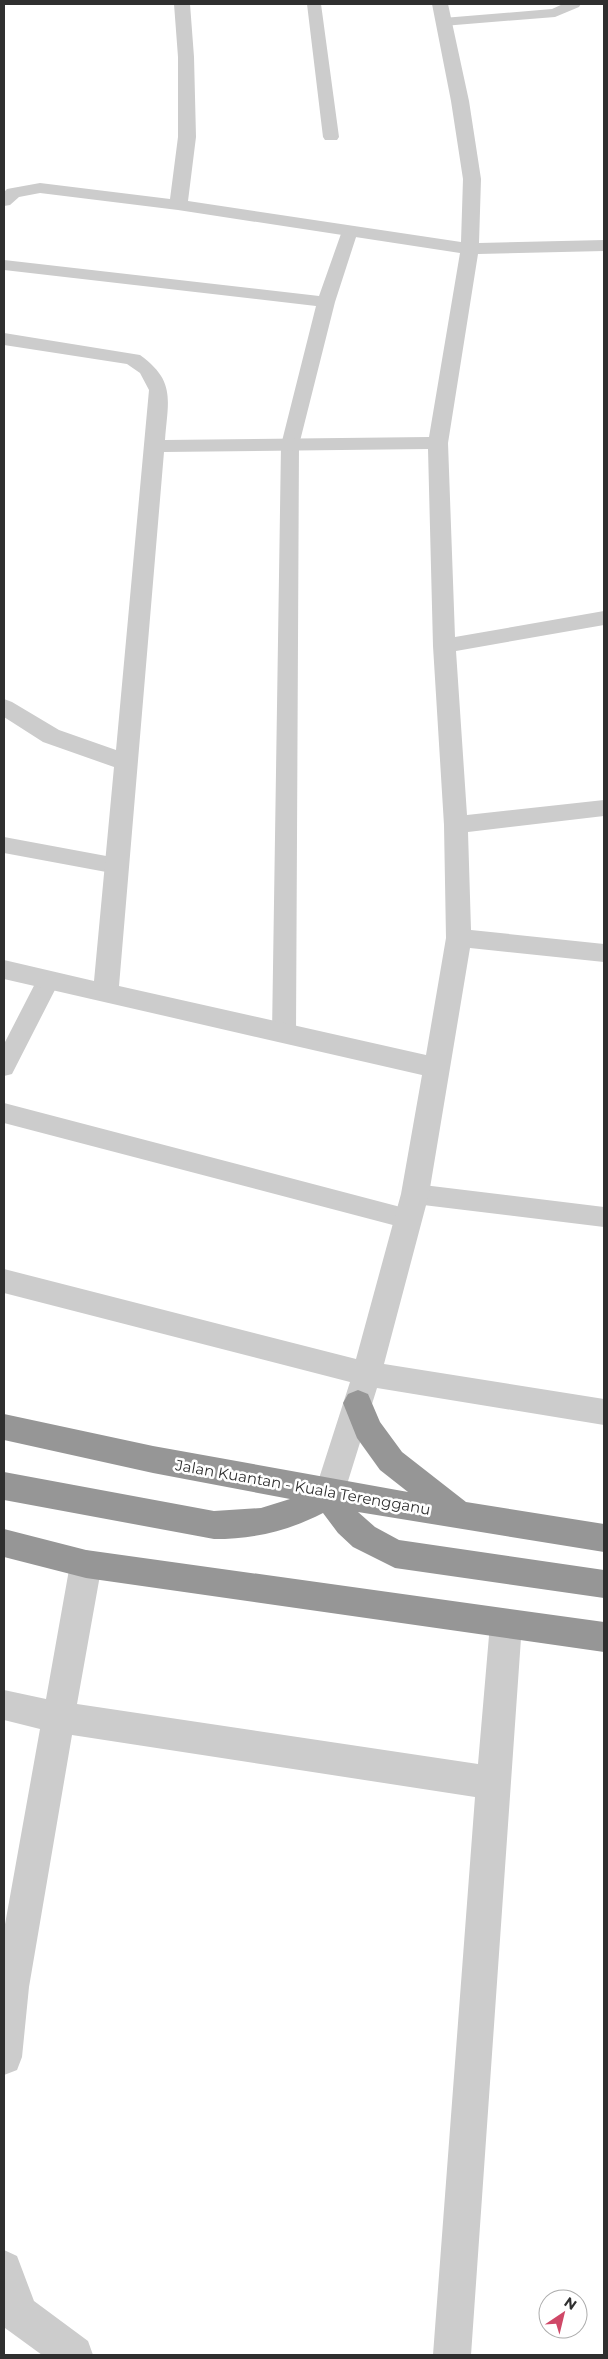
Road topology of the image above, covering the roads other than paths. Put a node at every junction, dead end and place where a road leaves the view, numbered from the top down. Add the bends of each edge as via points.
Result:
1 (182, 4) edge
2 (314, 4) edge
3 (440, 4) edge
4 (574, 4) edge
5 (443, 22) junction
6 (332, 137) dead end
7 (4, 201) edge
8 (178, 205) junction
9 (350, 231) junction
10 (604, 245) edge
11 (470, 250) junction
12 (4, 265) edge
13 (326, 302) junction
14 (4, 339) edge
15 (438, 443) junction
16 (290, 445) junction
17 (154, 446) junction
18 (604, 618) edge
19 (444, 646) junction
20 (4, 707) edge
21 (126, 762) junction
22 (604, 808) edge
23 (456, 825) junction
24 (4, 845) edge
25 (117, 866) junction
26 (460, 938) junction
27 (604, 953) edge
28 (4, 970) edge
29 (48, 980) junction
30 (106, 994) junction
31 (284, 1034) junction
32 (4, 1067) edge
33 (437, 1068) junction
34 (4, 1112) edge
35 (415, 1194) junction
36 (604, 1217) edge
37 (408, 1219) junction
38 (4, 1281) edge
39 (367, 1374) junction
40 (358, 1404) junction
41 (604, 1412) edge
42 (4, 1427) edge
43 (4, 1486) edge
44 (328, 1494) junction
45 (460, 1515) junction
46 (604, 1538) edge
47 (4, 1543) edge
48 (86, 1564) junction
49 (604, 1584) edge
50 (506, 1624) junction
51 (604, 1637) edge
52 (4, 1706) edge
53 (58, 1717) junction
54 (493, 1783) junction
55 (8, 1986) edge
56 (4, 2057) edge
57 (4, 2269) edge
58 (74, 2355) edge
59 (452, 2355) edge

1 - 8 street via 187,137
2 - 6 lane
3 - 5 street
4 - 5 lane via 555,13
5 - 11 street via 472,179
7 - 8 street via 12,193 40,188
8 - 9 street
9 - 11 street
9 - 13 lane
10 - 11 street
11 - 15 street
12 - 13 lane
13 - 16 lane
14 - 17 street via 133,359 148,370 159,390
15 - 16 street
15 - 19 street
16 - 17 street
16 - 31 lane
17 - 21 street
18 - 19 street
19 - 23 street
20 - 21 street via 51,736
21 - 25 street
22 - 23 street
23 - 26 street
24 - 25 lane
25 - 30 street
26 - 27 street
26 - 33 street
28 - 29 street
29 - 30 street
29 - 32 lane
30 - 31 street
31 - 33 street
33 - 35 street
34 - 37 lane
35 - 36 lane
35 - 37 street
37 - 39 street
38 - 39 street
39 - 40 street
39 - 41 street
40 - 44 street
40 - 45 highway via 368,1429 391,1461
42 - 44 highway, Jalan Kuantan - Kuala Terengganu
43 - 44 highway via 214,1525 243,1526 271,1522 301,1511
44 - 45 highway, Jalan Kuantan - Kuala Terengganu
44 - 49 highway via 339,1514 354,1530 395,1554
45 - 46 highway, Jalan Kuantan - Kuala Terengganu
47 - 48 highway
48 - 50 highway
48 - 53 street
50 - 51 highway
50 - 54 street
52 - 53 street
53 - 54 street
53 - 55 street
54 - 59 street
55 - 56 street
57 - 58 street via 19,2314

